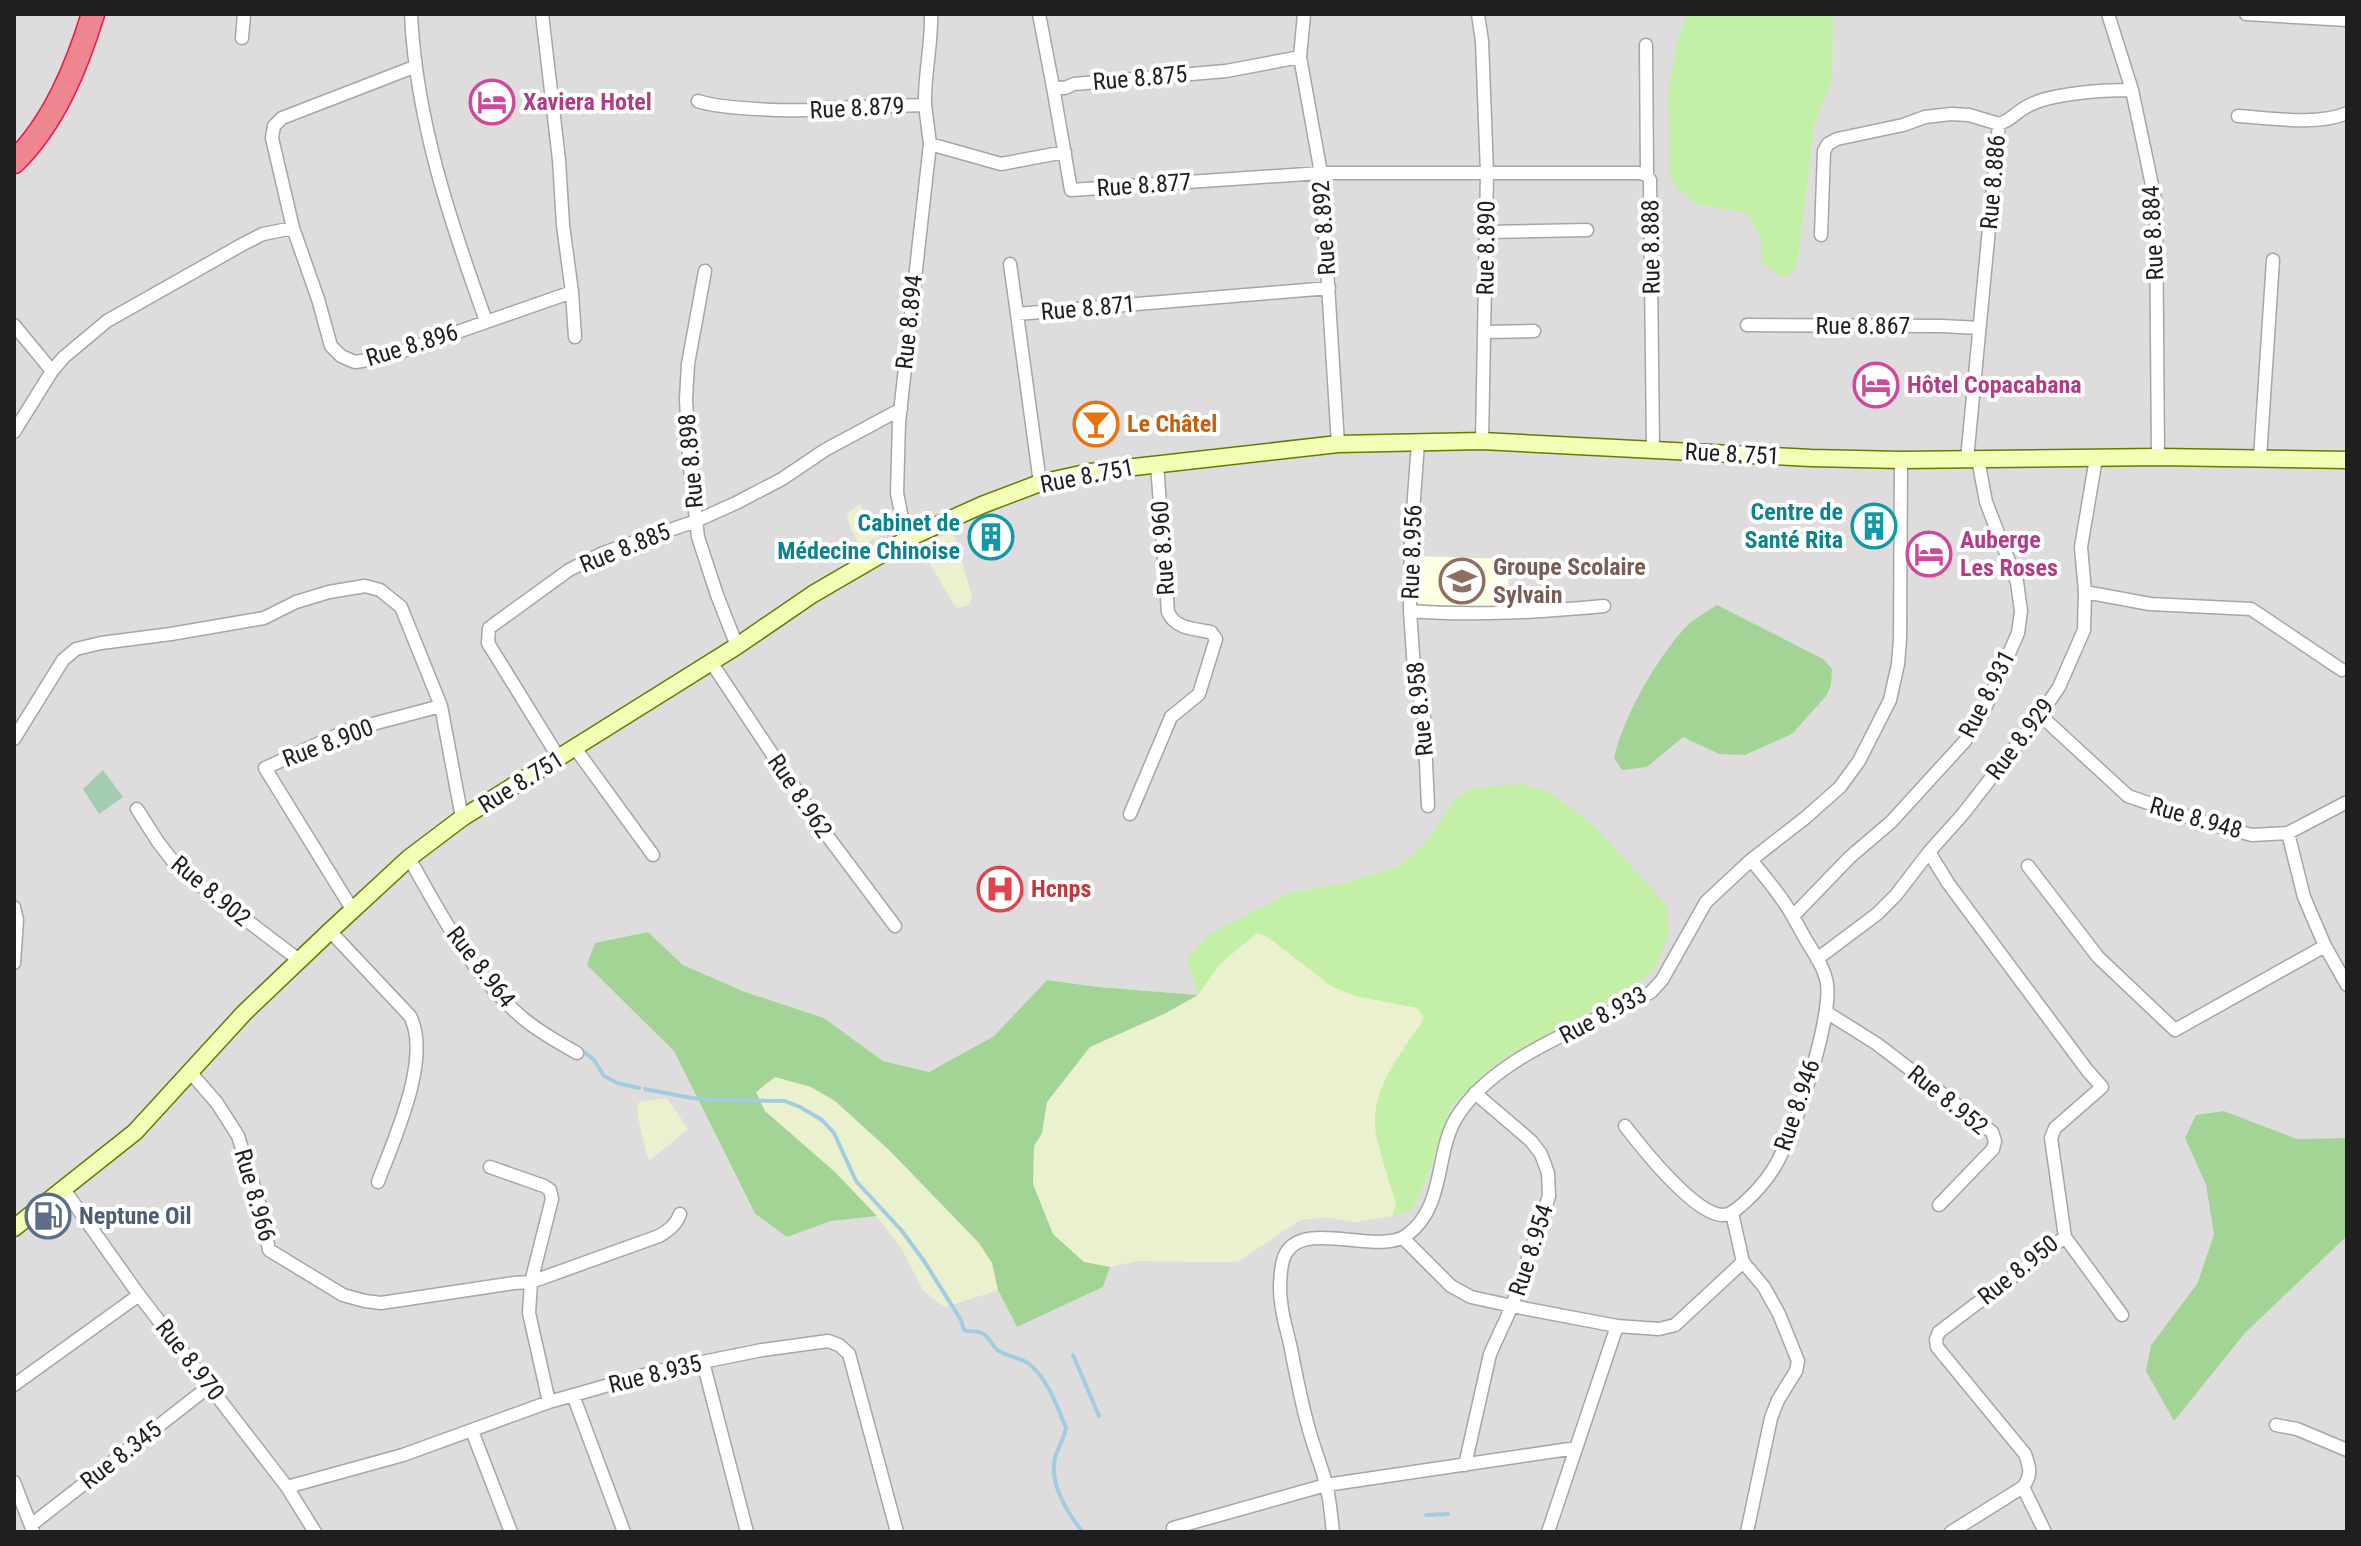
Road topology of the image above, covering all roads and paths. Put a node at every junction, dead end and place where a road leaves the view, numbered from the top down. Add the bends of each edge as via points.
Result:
1 (93, 14) edge
2 (244, 14) edge
3 (411, 14) edge
4 (542, 14) edge
5 (931, 14) edge
6 (1039, 14) edge
7 (1304, 14) edge
8 (1478, 14) edge
9 (2108, 14) edge
10 (2246, 14) edge
11 (2347, 20) edge
12 (242, 38) dead end
13 (1646, 45) dead end
14 (1300, 57) junction
15 (414, 67) junction
16 (1053, 87) junction
17 (2132, 90) junction
18 (698, 101) dead end
19 (925, 105) junction
20 (2347, 113) edge
21 (2238, 116) dead end
22 (1999, 124) junction
23 (930, 144) junction
24 (1065, 152) junction
25 (14, 162) edge
26 (1321, 173) junction
27 (1487, 173) junction
28 (1647, 175) junction
29 (293, 228) junction
30 (1587, 230) dead end
31 (1487, 232) junction
32 (1821, 235) dead end
33 (2273, 260) dead end
34 (1010, 264) dead end
35 (705, 271) dead end
36 (1329, 288) junction
37 (572, 292) junction
38 (1017, 314) junction
39 (486, 321) junction
40 (14, 325) edge
41 (1747, 325) dead end
42 (1979, 328) junction
43 (1534, 331) dead end
44 (1484, 332) junction
45 (575, 337) dead end
46 (52, 371) junction
47 (901, 409) junction
48 (14, 432) edge
49 (1482, 441) junction
50 (1418, 443) junction
51 (1338, 444) junction
52 (1653, 449) junction
53 (2158, 457) junction
54 (2096, 458) junction
55 (2260, 458) junction
56 (1972, 459) junction
57 (1901, 460) junction
58 (2347, 460) edge
59 (1157, 464) junction
60 (1040, 483) junction
61 (696, 521) junction
62 (911, 537) junction
63 (2085, 592) junction
64 (1604, 606) dead end
65 (1410, 611) junction
66 (737, 646) junction
67 (711, 662) junction
68 (2342, 670) dead end
69 (441, 706) junction
70 (2040, 715) junction
71 (14, 739) edge
72 (575, 748) junction
73 (559, 758) junction
74 (2347, 802) edge
75 (1428, 806) dead end
76 (137, 809) dead end
77 (1130, 814) dead end
78 (462, 818) junction
79 (2288, 833) junction
80 (1929, 852) junction
81 (653, 855) dead end
82 (409, 858) junction
83 (1751, 860) junction
84 (2028, 866) dead end
85 (14, 907) edge
86 (352, 909) junction
87 (1793, 916) junction
88 (895, 926) dead end
89 (330, 931) junction
90 (2325, 946) junction
91 (1817, 959) junction
92 (299, 960) junction
93 (14, 963) edge
94 (2347, 985) edge
95 (1826, 1012) junction
96 (577, 1053) dead end
97 (190, 1072) junction
98 (1475, 1093) junction
99 (1625, 1126) dead end
100 (490, 1167) dead end
101 (378, 1182) dead end
102 (63, 1188) junction
103 (1939, 1205) dead end
104 (1732, 1213) junction
105 (680, 1214) dead end
106 (14, 1228) edge
107 (2065, 1237) junction
108 (1403, 1238) junction
109 (1743, 1262) junction
110 (531, 1282) junction
111 (139, 1295) junction
112 (1512, 1306) junction
113 (2122, 1315) dead end
114 (1617, 1326) junction
115 (703, 1362) junction
116 (14, 1385) edge
117 (211, 1385) junction
118 (573, 1395) junction
119 (549, 1402) junction
120 (2276, 1425) dead end
121 (472, 1431) junction
122 (1576, 1448) junction
123 (2347, 1450) edge
124 (1465, 1465) junction
125 (14, 1482) edge
126 (1326, 1485) junction
127 (287, 1487) junction
128 (2023, 1487) junction
129 (32, 1528) edge
130 (1173, 1528) dead end
131 (315, 1532) edge
132 (511, 1532) edge
133 (624, 1532) edge
134 (747, 1532) edge
135 (897, 1532) edge
136 (1333, 1532) edge
137 (1548, 1532) edge
138 (1747, 1532) edge
139 (1951, 1532) edge
140 (2045, 1532) edge

1 - 25 highway via 65,86
2 - 12 street
3 - 15 street
4 - 37 street
5 - 19 street, Rue 8.879
6 - 16 street
7 - 14 street, Rue 8.892
8 - 27 street
9 - 17 street, Rue 8.884
10 - 11 street
13 - 28 street, Rue 8.888
14 - 16 street, Rue 8.875 via 1226,71
14 - 26 street, Rue 8.892
15 - 29 street via 282,118 274,126 272,138
15 - 39 street via 438,177
16 - 24 street, Rue 8.877
17 - 22 street via 2043,100
17 - 53 street, Rue 8.884 via 2156,204
18 - 19 street, Rue 8.879 via 811,112
19 - 23 street, Rue 8.894
20 - 21 street via 2312,119
22 - 32 street, Rue 8.886 via 1969,115 1925,117 1828,144
22 - 42 street, Rue 8.886
23 - 24 street via 1001,164
23 - 47 street, Rue 8.894
24 - 26 street, Rue 8.877 via 1071,190
26 - 27 street, Rue 8.890
26 - 36 street, Rue 8.892
27 - 28 street
27 - 31 street, Rue 8.890
28 - 52 street, Rue 8.888
29 - 39 street, Rue 8.896 via 331,346 341,356 355,362 381,358
29 - 46 street via 263,234 107,321
30 - 31 street
31 - 44 street, Rue 8.890
33 - 55 street
34 - 38 street
35 - 61 street, Rue 8.898 via 686,399
36 - 38 street, Rue 8.871
36 - 51 street, Rue 8.892
37 - 39 street, Rue 8.896
37 - 45 street
38 - 60 street, Rue 8.871
40 - 46 street
41 - 42 street, Rue 8.867
42 - 56 street, Rue 8.886
43 - 44 street
44 - 49 street, Rue 8.890
46 - 48 street
47 - 61 street, Rue 8.885 via 782,479
47 - 62 street, Rue 8.894 via 897,493
49 - 50 main road, Rue 8.751
49 - 52 main road, Rue 8.751
50 - 51 main road, Rue 8.751
50 - 65 street, Rue 8.956
51 - 59 main road, Rue 8.751
52 - 57 main road, Rue 8.751
53 - 54 main road, Rue 8.751
53 - 55 main road, Rue 8.751
54 - 56 main road, Rue 8.751
54 - 63 street, Rue 8.929 via 2081,547
55 - 58 main road, Rue 8.751
56 - 57 main road, Rue 8.751
56 - 87 street, Rue 8.931 via 2017,582 2018,633 1965,741
57 - 83 street, Rue 8.933 via 1900,639 1890,700 1840,787
59 - 60 main road, Rue 8.751
59 - 77 street, Rue 8.960 via 1168,612 1177,625 1211,632 1216,639 1199,694 1171,717
60 - 62 main road, Rue 8.751
61 - 66 street, Rue 8.898
61 - 73 street, Rue 8.885 via 569,570 489,628 488,643
62 - 66 main road, Rue 8.751
63 - 68 street via 2150,604 2251,609
63 - 70 street, Rue 8.929 via 2084,630 2059,687
64 - 65 street, Rue 8.956 via 1459,615
65 - 75 street, Rue 8.958 via 1424,718
66 - 67 main road, Rue 8.751
67 - 72 main road, Rue 8.751
67 - 88 street, Rue 8.962 via 820,826
69 - 71 street via 401,607 380,590 365,586 318,595 264,618 76,649 63,660
69 - 78 street
69 - 86 street, Rue 8.900 via 346,731 265,768
70 - 79 street, Rue 8.948 via 2136,800 2252,835
70 - 80 street, Rue 8.929
72 - 73 main road, Rue 8.751
72 - 81 street
73 - 78 main road, Rue 8.751
74 - 79 street
76 - 92 street, Rue 8.902 via 179,869
78 - 82 main road, Rue 8.751
79 - 90 street via 2304,897
80 - 91 street, Rue 8.929 via 1877,914
80 - 107 street, Rue 8.950 via 2102,1087 2055,1128 2051,1138
82 - 86 main road, Rue 8.751
82 - 96 street, Rue 8.964 via 482,976 523,1018
83 - 87 street, Rue 8.946
83 - 98 street, Rue 8.933 via 1706,902 1651,992 1521,1058
84 - 90 street via 2098,957 2175,1030
85 - 93 street
86 - 89 main road, Rue 8.751
87 - 91 street, Rue 8.946
89 - 92 main road, Rue 8.751
89 - 101 street via 415,1025 413,1085
90 - 94 street
91 - 95 street, Rue 8.946 via 1827,980
92 - 97 main road, Rue 8.751
95 - 103 street, Rue 8.952 via 1992,1132 1993,1149
95 - 104 street, Rue 8.946 via 1784,1149 1757,1191
97 - 102 main road, Rue 8.751 via 135,1132
97 - 110 street, Rue 8.966 via 238,1136 273,1254 343,1295 381,1303
98 - 108 street, Rue 8.933 via 1454,1121 1426,1211
98 - 112 street, Rue 8.954 via 1531,1141 1548,1173 1549,1196
99 - 104 street via 1689,1198 1714,1213
100 - 110 street via 550,1190
102 - 106 main road, Rue 8.751
102 - 111 street, Rue 8.970
104 - 109 street
105 - 110 street, Rue 8.966 via 659,1236
107 - 113 street
107 - 128 street, Rue 8.950 via 1936,1339 1937,1347 2025,1454 2030,1478
108 - 112 street via 1451,1286 1471,1297
108 - 126 street via 1380,1242 1316,1237 1286,1253 1280,1300
109 - 114 street, Rue 8.954 via 1675,1325
109 - 138 street via 1779,1314 1798,1361 1771,1418
110 - 119 street via 529,1313
111 - 116 street
111 - 117 street, Rue 8.970
112 - 114 street, Rue 8.954
112 - 124 street via 1490,1354
114 - 122 street
115 - 118 street, Rue 8.935
115 - 134 street
115 - 135 street, Rue 8.935 via 828,1341 839,1345 849,1354
117 - 127 street, Rue 8.970
117 - 129 street, Rue 8.345
118 - 119 street, Rue 8.935
118 - 133 street
119 - 121 street, Rue 8.935
120 - 123 street
121 - 127 street, Rue 8.935
121 - 132 street
122 - 124 street
122 - 137 street
124 - 126 street
125 - 129 street
126 - 130 street
126 - 136 street
127 - 131 street, Rue 8.970
128 - 139 street
128 - 140 street

